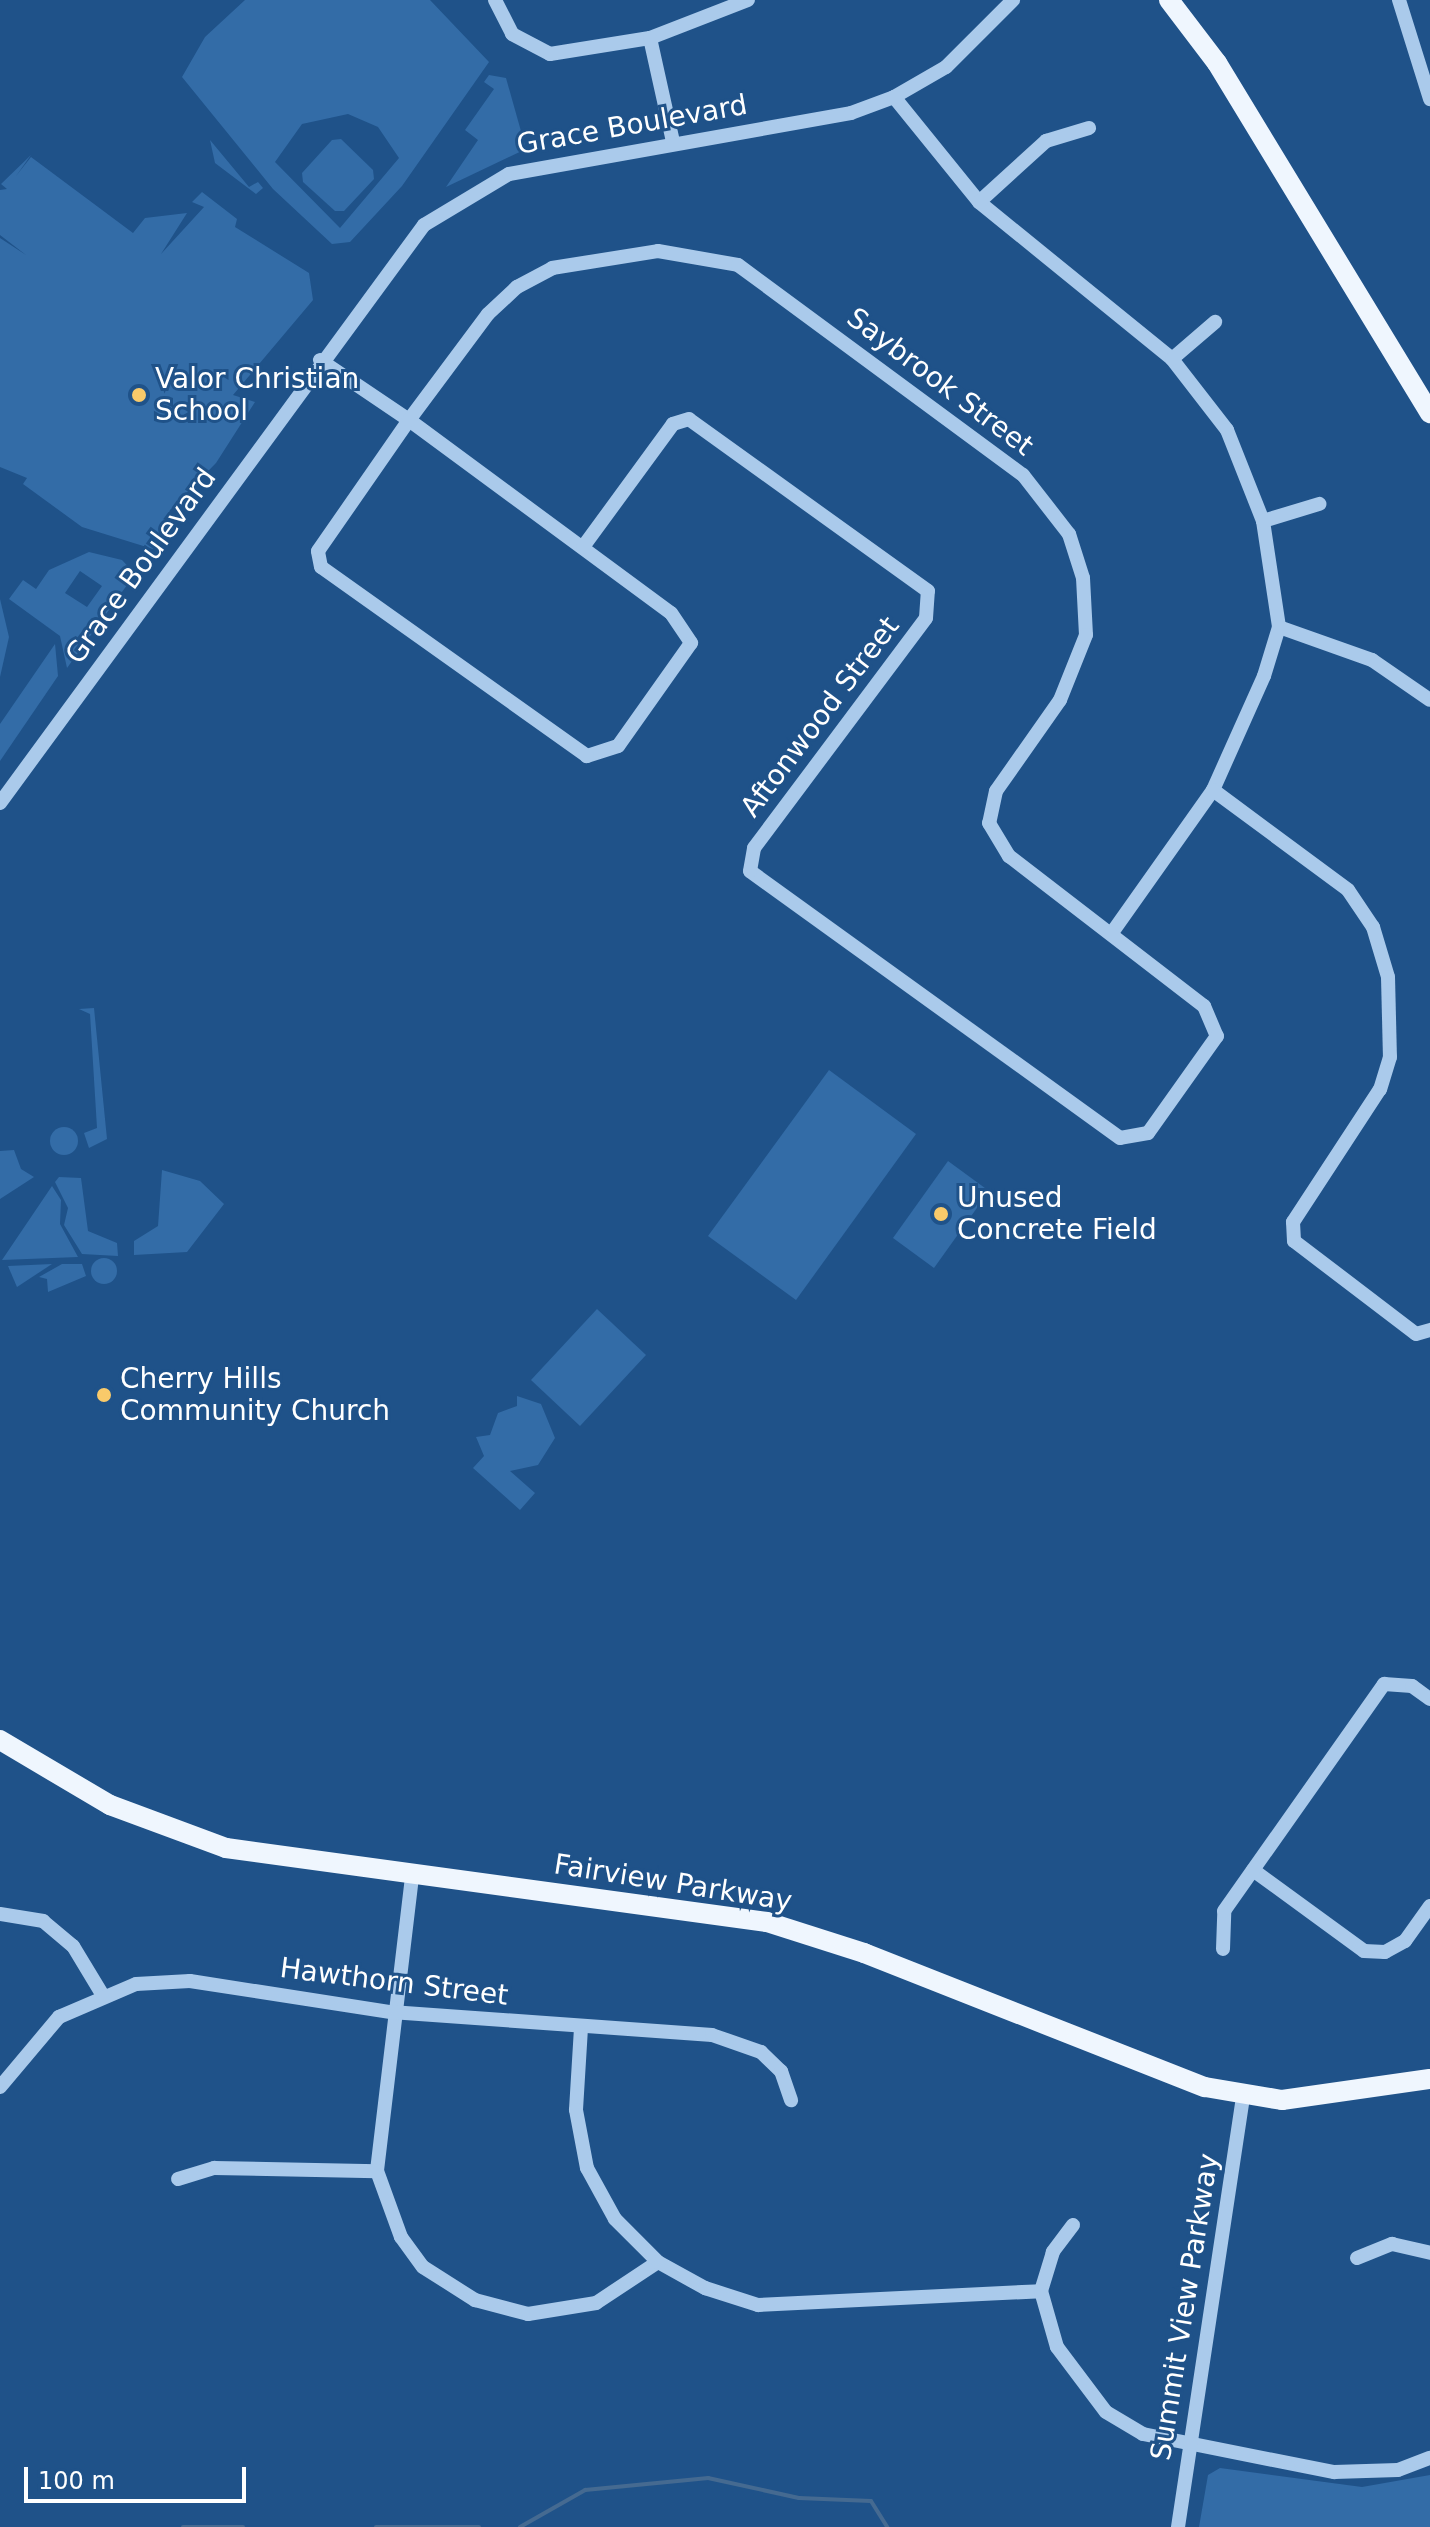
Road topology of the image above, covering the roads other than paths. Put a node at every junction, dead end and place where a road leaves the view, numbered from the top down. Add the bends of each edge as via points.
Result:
1 (495, 0) edge
2 (748, 0) edge
3 (1013, 0) edge
4 (1169, 0) edge
5 (1399, 0) edge
6 (650, 38) junction
7 (894, 97) junction
8 (1430, 99) edge
9 (1089, 128) dead end
10 (673, 142) junction
11 (979, 202) junction
12 (1215, 322) dead end
13 (1172, 359) junction
14 (320, 360) junction
15 (1430, 413) edge
16 (409, 420) junction
17 (1319, 504) dead end
18 (1263, 521) junction
19 (583, 547) junction
20 (1279, 627) junction
21 (1430, 700) edge
22 (1213, 790) junction
23 (0, 803) edge
24 (1113, 931) junction
25 (1430, 1330) edge
26 (1430, 1699) edge
27 (0, 1740) edge
28 (1253, 1870) junction
29 (412, 1877) junction
30 (1430, 1906) edge
31 (0, 1914) edge
32 (1223, 1949) dead end
33 (102, 1994) junction
34 (391, 2012) junction
35 (581, 2028) junction
36 (1430, 2079) edge
37 (0, 2087) edge
38 (1243, 2095) junction
39 (791, 2100) dead end
40 (377, 2171) junction
41 (178, 2179) dead end
42 (1073, 2225) dead end
43 (1430, 2253) edge
44 (1357, 2258) dead end
45 (658, 2262) junction
46 (1041, 2291) junction
47 (1190, 2446) junction
48 (1430, 2458) edge
49 (1178, 2527) edge

1 - 6 street via 512,34 535,51 564,54
2 - 6 street
3 - 7 street, Grace Boulevard via 946,67
4 - 15 main road via 1217,63
5 - 8 street
6 - 10 street
7 - 10 street, Grace Boulevard via 851,113
7 - 11 street
9 - 11 street via 1046,141
10 - 14 street, Grace Boulevard via 509,174 457,199 402,250
11 - 13 street
12 - 13 street
13 - 18 street via 1227,430
14 - 16 street
14 - 23 street, Grace Boulevard
16 - 19 street
16 - 19 street, Saybrook Street via 326,536 318,551 321,567 587,756 618,746 691,643 671,613
16 - 24 street, Saybrook Street via 488,314 552,268 658,251 738,265 1023,475 1069,534 1083,578 1086,635 1060,700 996,791 989,823 1009,856
17 - 18 street
18 - 20 street
19 - 24 street, Aftonwood Street via 673,424 689,419 928,591 926,618 754,848 750,871 1120,1138 1148,1133 1217,1036 1204,1006
20 - 21 street via 1372,660
20 - 22 street via 1245,727
22 - 24 street
22 - 25 street via 1348,890 1373,927 1388,977 1390,1057 1380,1089 1293,1222 1294,1241 1416,1334
26 - 28 street via 1412,1686 1384,1684
27 - 29 main road, Fairview Parkway via 159,1827 289,1861
28 - 30 street via 1364,1951 1385,1952 1405,1941
28 - 32 street via 1224,1911
29 - 34 street
29 - 38 main road, Fairview Parkway via 767,1922 864,1953 1162,2073
31 - 33 street via 43,1921 73,1946
33 - 34 street, Hawthorn Street via 190,1981
33 - 37 street, Hawthorn Street via 59,2017
34 - 35 street, Hawthorn Street
34 - 40 street
35 - 39 street, Hawthorn Street via 724,2039 761,2052 781,2071
35 - 45 street via 576,2110 587,2168 615,2219
36 - 38 main road, Fairview Parkway via 1327,2098
38 - 47 street, Summit View Parkway
40 - 41 street via 214,2168
40 - 45 street via 401,2237 423,2267 475,2300 528,2314 596,2303
42 - 46 street via 1053,2252
43 - 44 street via 1392,2244
45 - 46 street via 705,2288 758,2305
46 - 47 street via 1074,2380 1106,2412 1143,2434
47 - 48 street via 1334,2472 1398,2470
47 - 49 street, Summit View Parkway

